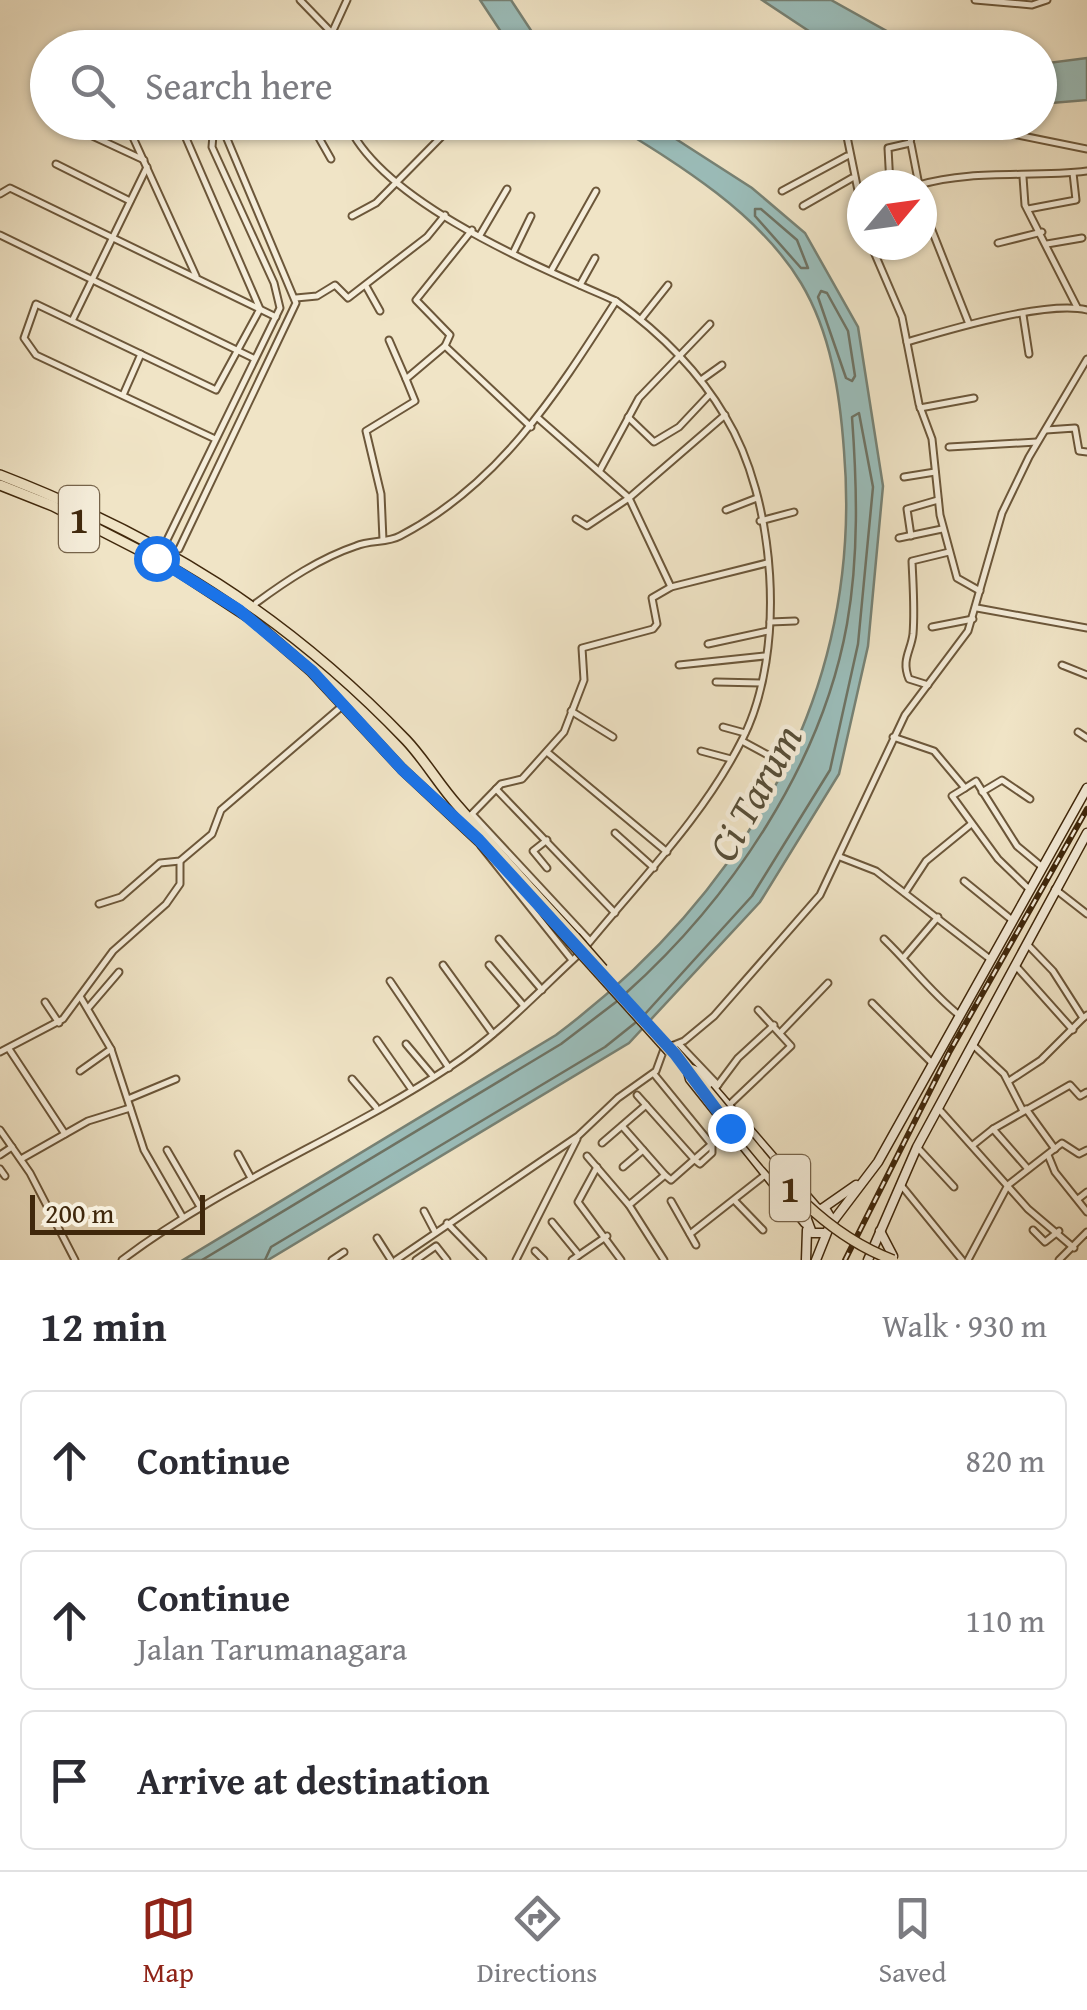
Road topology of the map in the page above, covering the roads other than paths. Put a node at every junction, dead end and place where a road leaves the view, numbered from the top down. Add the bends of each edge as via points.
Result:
1 (300, 0) edge
2 (334, 0) edge
3 (347, 0) edge
4 (975, 0) edge
5 (1048, 0) edge
6 (341, 8) junction
7 (329, 30) edge
8 (330, 30) edge
9 (100, 140) edge
10 (135, 140) edge
11 (187, 140) edge
12 (213, 140) edge
13 (231, 140) edge
14 (320, 140) edge
15 (355, 140) edge
16 (438, 140) edge
17 (846, 140) edge
18 (911, 140) edge
19 (1042, 140) edge
20 (910, 143) junction
21 (1087, 149) edge
22 (847, 156) junction
23 (330, 159) dead end
24 (56, 164) dead end
25 (146, 164) junction
26 (850, 170) edge
27 (889, 170) edge
28 (916, 170) edge
29 (1087, 171) edge
30 (1074, 173) junction
31 (1023, 177) junction
32 (937, 180) edge
33 (847, 181) edge
34 (393, 183) junction
35 (507, 188) dead end
36 (596, 191) dead end
37 (782, 191) dead end
38 (0, 194) edge
39 (131, 201) junction
40 (803, 206) dead end
41 (1027, 209) junction
42 (444, 215) junction
43 (352, 216) dead end
44 (531, 216) dead end
45 (472, 230) junction
46 (1042, 232) junction
47 (0, 235) edge
48 (480, 235) junction
49 (1082, 238) dead end
50 (112, 239) junction
51 (937, 241) edge
52 (998, 242) dead end
53 (1046, 244) junction
54 (514, 251) junction
55 (595, 258) dead end
56 (878, 260) edge
57 (551, 271) junction
58 (197, 279) junction
59 (92, 280) junction
60 (580, 285) junction
61 (366, 286) junction
62 (668, 286) dead end
63 (296, 298) junction
64 (616, 302) junction
65 (1077, 307) junction
66 (260, 310) junction
67 (380, 310) dead end
68 (1087, 310) edge
69 (1023, 315) junction
70 (276, 317) junction
71 (641, 319) junction
72 (72, 321) junction
73 (710, 324) dead end
74 (969, 324) junction
75 (389, 340) dead end
76 (906, 342) junction
77 (445, 346) junction
78 (237, 350) junction
79 (141, 354) junction
80 (1029, 354) dead end
81 (679, 356) junction
82 (254, 359) junction
83 (1087, 359) edge
84 (722, 365) dead end
85 (1083, 374) edge
86 (406, 379) junction
87 (701, 380) junction
88 (710, 394) junction
89 (122, 395) junction
90 (233, 398) junction
91 (974, 398) dead end
92 (249, 406) junction
93 (920, 408) junction
94 (725, 415) junction
95 (628, 416) junction
96 (538, 418) junction
97 (531, 427) junction
98 (1044, 430) junction
99 (213, 438) junction
100 (1038, 442) junction
101 (949, 447) dead end
102 (1087, 452) edge
103 (600, 470) junction
104 (936, 472) junction
105 (0, 475) edge
106 (904, 477) dead end
107 (0, 486) edge
108 (629, 498) junction
109 (757, 498) junction
110 (938, 500) junction
111 (726, 510) dead end
112 (794, 512) dead end
113 (576, 518) dead end
114 (760, 522) junction
115 (942, 528) junction
116 (911, 536) junction
117 (899, 538) dead end
118 (383, 540) junction
119 (166, 542) dead end
120 (179, 549) dead end
121 (949, 552) junction
122 (767, 563) junction
123 (671, 587) junction
124 (980, 591) junction
125 (256, 603) dead end
126 (977, 608) junction
127 (973, 620) junction
128 (796, 621) dead end
129 (770, 622) junction
130 (932, 627) dead end
131 (1087, 628) edge
132 (769, 630) junction
133 (708, 644) dead end
134 (766, 656) junction
135 (678, 665) dead end
136 (1062, 665) dead end
137 (1087, 675) edge
138 (716, 682) dead end
139 (761, 683) junction
140 (928, 686) junction
141 (343, 705) junction
142 (572, 711) junction
143 (723, 727) dead end
144 (397, 731) junction
145 (1078, 732) dead end
146 (746, 733) junction
147 (894, 736) junction
148 (613, 737) dead end
149 (1087, 738) edge
150 (742, 741) junction
151 (377, 742) junction
152 (700, 750) dead end
153 (416, 752) junction
154 (547, 752) junction
155 (766, 754) dead end
156 (731, 760) junction
157 (402, 769) junction
158 (965, 788) junction
159 (1087, 788) edge
160 (496, 789) junction
161 (982, 792) junction
162 (1030, 799) dead end
163 (470, 816) junction
164 (971, 824) junction
165 (615, 834) dead end
166 (1087, 834) edge
167 (479, 840) junction
168 (546, 840) junction
169 (667, 852) junction
170 (840, 858) junction
171 (180, 861) junction
172 (1041, 866) junction
173 (547, 868) dead end
174 (654, 868) junction
175 (964, 881) dead end
176 (1030, 888) junction
177 (1055, 888) junction
178 (905, 893) junction
179 (99, 904) dead end
180 (616, 914) junction
181 (1087, 914) edge
182 (938, 917) junction
183 (1012, 920) junction
184 (499, 939) dead end
185 (572, 939) junction
186 (884, 939) dead end
187 (1026, 942) junction
188 (903, 958) junction
189 (990, 959) junction
190 (1015, 964) junction
191 (443, 965) dead end
192 (489, 966) dead end
193 (119, 972) dead end
194 (390, 982) dead end
195 (828, 983) dead end
196 (542, 990) junction
197 (82, 998) junction
198 (45, 1002) dead end
199 (872, 1003) dead end
200 (524, 1006) junction
201 (89, 1007) junction
202 (758, 1010) dead end
203 (960, 1014) junction
204 (1085, 1017) edge
205 (59, 1023) junction
206 (774, 1025) junction
207 (1073, 1030) junction
208 (782, 1032) junction
209 (494, 1034) junction
210 (377, 1040) dead end
211 (406, 1044) dead end
212 (973, 1045) junction
213 (676, 1047) junction
214 (8, 1048) junction
215 (111, 1049) junction
216 (0, 1052) edge
217 (932, 1064) junction
218 (686, 1066) junction
219 (449, 1068) junction
220 (80, 1071) dead end
221 (654, 1074) junction
222 (434, 1076) junction
223 (176, 1079) dead end
224 (352, 1079) dead end
225 (1009, 1081) junction
226 (713, 1088) junction
227 (412, 1090) junction
228 (1087, 1092) edge
229 (637, 1096) dead end
230 (127, 1100) junction
231 (646, 1105) junction
232 (728, 1106) junction
233 (130, 1108) junction
234 (377, 1108) junction
235 (938, 1108) junction
236 (1024, 1110) junction
237 (622, 1126) junction
238 (730, 1128) junction
239 (993, 1129) junction
240 (0, 1130) edge
241 (65, 1134) junction
242 (578, 1136) junction
243 (602, 1143) dead end
244 (712, 1145) junction
245 (973, 1145) junction
246 (12, 1147) junction
247 (916, 1148) junction
248 (1055, 1148) junction
249 (167, 1150) dead end
250 (643, 1150) junction
251 (1087, 1150) edge
252 (238, 1154) dead end
253 (0, 1155) edge
254 (1048, 1155) junction
255 (586, 1156) dead end
256 (21, 1158) junction
257 (694, 1160) junction
258 (597, 1167) junction
259 (0, 1168) edge
260 (623, 1168) dead end
261 (1028, 1169) junction
262 (767, 1173) junction
263 (664, 1175) junction
264 (5, 1176) dead end
265 (251, 1178) junction
266 (899, 1182) junction
267 (217, 1184) dead end
268 (793, 1184) junction
269 (860, 1184) junction
270 (1008, 1185) junction
271 (954, 1186) dead end
272 (1087, 1192) edge
273 (223, 1193) junction
274 (784, 1193) junction
275 (1078, 1199) junction
276 (735, 1200) junction
277 (671, 1201) dead end
278 (629, 1205) junction
279 (199, 1206) junction
280 (820, 1208) junction
281 (424, 1211) dead end
282 (1087, 1212) edge
283 (182, 1216) junction
284 (446, 1222) junction
285 (552, 1222) dead end
286 (831, 1224) junction
287 (806, 1226) junction
288 (879, 1226) junction
289 (762, 1230) dead end
290 (1032, 1230) dead end
291 (435, 1231) junction
292 (1058, 1231) junction
293 (1087, 1232) edge
294 (824, 1233) junction
295 (690, 1234) junction
296 (607, 1236) junction
297 (377, 1238) dead end
298 (696, 1245) dead end
299 (1074, 1248) junction
300 (536, 1251) dead end
301 (344, 1252) dead end
302 (878, 1254) edge
303 (579, 1255) junction
304 (893, 1258) edge
305 (74, 1260) edge
306 (122, 1260) edge
307 (332, 1260) edge
308 (393, 1260) edge
309 (416, 1260) edge
310 (448, 1260) edge
311 (483, 1260) edge
312 (516, 1260) edge
313 (544, 1260) edge
314 (572, 1260) edge
315 (622, 1260) edge
316 (664, 1260) edge
317 (806, 1260) edge
318 (816, 1260) edge
319 (867, 1260) edge
320 (903, 1260) edge
321 (965, 1260) edge
322 (1058, 1260) edge

1 - 7 street
2 - 6 street
3 - 6 street
4 - 5 street
6 - 8 street
9 - 25 street
10 - 25 street
11 - 66 street
12 - 70 street via 279,294
13 - 63 street
14 - 23 street
15 - 34 street
16 - 34 street
17 - 22 street
18 - 20 street
19 - 21 street
20 - 27 street via 888,148
20 - 28 street
22 - 26 street
22 - 37 street
24 - 39 street
25 - 39 street
25 - 58 street
29 - 30 street
30 - 31 street
30 - 41 street via 1076,200
31 - 32 street
31 - 41 street
33 - 40 street
34 - 42 street
34 - 43 street
35 - 48 street
36 - 57 street
38 - 50 street via 10,188
39 - 50 street
41 - 46 street
42 - 45 street
42 - 61 street
44 - 54 street
45 - 48 street
45 - 77 street via 416,300 450,334
46 - 52 street
46 - 53 street
47 - 59 street
48 - 54 street
49 - 53 street
50 - 58 street
50 - 59 street
51 - 74 street
53 - 65 street
54 - 57 street
55 - 60 street
56 - 76 street
57 - 60 street
58 - 66 street
59 - 72 street
59 - 78 street
60 - 64 street
61 - 63 street via 348,298 335,285
61 - 67 street
62 - 71 street
63 - 92 street
64 - 71 street
64 - 96 street
65 - 68 street
65 - 69 street
66 - 70 street
66 - 78 street
69 - 74 street
69 - 80 street
70 - 82 street
71 - 81 street
72 - 79 street
72 - 89 street via 36,304 26,343 36,355
73 - 81 street
74 - 76 street
75 - 86 street
76 - 93 street
77 - 86 street
77 - 97 street
78 - 79 street via 216,390
78 - 82 street
79 - 89 street
81 - 87 street
81 - 95 street
82 - 90 street
83 - 85 street
84 - 87 street
85 - 98 street
86 - 118 street via 415,400 366,431 381,494
87 - 88 street
88 - 94 street
88 - 95 street via 654,442
89 - 99 street
90 - 92 street
90 - 99 street
91 - 93 street
92 - 120 street
93 - 104 street
94 - 108 street
94 - 109 street
95 - 103 street
96 - 97 street
96 - 103 street
97 - 118 street via 458,502
98 - 100 street
98 - 102 street via 1074,428 1079,451
99 - 119 street
100 - 101 street
100 - 124 street via 988,549
103 - 108 street
104 - 106 street
104 - 110 street
105 - 144 main road, 1 via 210,574 309,650
107 - 141 main road, 1 via 78,518 206,587 294,655
108 - 113 street via 588,526
108 - 123 street
109 - 111 street
109 - 114 street
110 - 115 street
110 - 116 street via 907,509
112 - 114 street
114 - 122 street
115 - 116 street
115 - 121 street
116 - 117 street
118 - 125 street via 348,548
121 - 124 street via 958,581
121 - 140 street via 912,561 913,636 906,672
122 - 123 street
122 - 129 street
123 - 142 street via 652,598 654,628 582,648 584,680
124 - 126 street
126 - 127 street
126 - 131 street
127 - 130 street
127 - 140 street
128 - 129 street
129 - 132 street
132 - 133 street
132 - 134 street
134 - 135 street
134 - 139 street
136 - 137 street
138 - 139 street
139 - 146 street
140 - 147 street
141 - 151 main road, 1
141 - 171 street via 222,810 212,834
142 - 148 street
142 - 154 street
143 - 146 street
144 - 151 main road via 393,743
144 - 153 main road, 1
145 - 149 street
146 - 150 street
147 - 158 street via 934,751
147 - 170 street
150 - 155 street
150 - 156 street
151 - 157 main road, 1
152 - 156 street
153 - 157 main road via 398,751
153 - 163 main road, 1
154 - 160 street via 520,780
154 - 169 street
156 - 169 street
157 - 167 main road, 1
158 - 161 street via 976,781
158 - 164 street via 952,796
159 - 172 main road
160 - 163 street
160 - 168 street
161 - 162 street via 1002,780
161 - 172 street via 1017,846
163 - 180 street via 589,943
163 - 185 main road, 1
164 - 176 street
164 - 178 street via 926,861
165 - 174 street
166 - 177 main road
167 - 185 main road, 1
167 - 196 street via 483,855 575,958
168 - 173 street via 532,850
168 - 180 street
169 - 174 street
170 - 178 street via 876,871
170 - 213 street via 798,922 714,1016
171 - 179 street via 160,863 122,897
171 - 197 street via 178,888 113,951
172 - 176 main road
174 - 180 street
175 - 183 street
176 - 183 main road
177 - 181 street
177 - 187 main road
178 - 182 street
182 - 188 street
182 - 189 street
183 - 189 main road
184 - 196 street
185 - 213 main road, 1, bridge
186 - 188 street
187 - 190 main road
187 - 204 street
188 - 203 street via 928,990
189 - 203 main road
190 - 207 street
190 - 212 main road
191 - 209 street
192 - 200 street
193 - 201 street
194 - 219 street
195 - 208 street
196 - 200 street
197 - 201 street
197 - 205 street
198 - 205 street
199 - 217 street
200 - 209 street
201 - 215 street
202 - 206 street
203 - 217 main road
204 - 207 street
205 - 214 street
206 - 208 street
206 - 226 street
207 - 225 street
208 - 232 street via 791,1046
209 - 219 street
210 - 227 street
211 - 222 street
212 - 225 street
212 - 235 main road
213 - 218 main road, 1
213 - 221 street via 661,1052
213 - 226 street
214 - 216 street
214 - 241 street
215 - 220 street
215 - 230 street
217 - 269 main road
218 - 226 main road, 1
218 - 238 main road
219 - 222 street
221 - 242 street
221 - 244 street
222 - 227 street
223 - 230 street
224 - 234 street
225 - 236 street
226 - 232 main road
226 - 304 main road, 1, bridge via 813,1213 853,1242
227 - 234 street
228 - 236 street via 1080,1096 1070,1085
229 - 231 street
230 - 233 street
231 - 237 street
231 - 257 street
232 - 268 main road
233 - 241 street
233 - 283 street via 144,1150
234 - 265 street
235 - 245 street
235 - 247 main road
236 - 239 street
236 - 248 street
237 - 243 street
237 - 250 street
238 - 244 street
238 - 262 main road
239 - 245 street
239 - 261 street
240 - 246 street
241 - 256 street
242 - 284 street
242 - 312 street
244 - 257 street via 700,1164
245 - 270 street
246 - 253 street
246 - 256 street
247 - 266 main road
247 - 271 street
248 - 251 street via 1064,1142 1078,1154
248 - 254 street
249 - 279 street
250 - 260 street
250 - 263 street
252 - 265 street
254 - 261 street
254 - 275 street
255 - 258 street
256 - 305 street
257 - 263 street via 671,1180
258 - 278 street
258 - 296 street via 578,1202
259 - 264 street
261 - 270 street
262 - 274 main road
262 - 276 street
263 - 278 street
265 - 273 street
266 - 288 main road
266 - 321 street
267 - 273 street
268 - 274 main road
268 - 280 main road
269 - 280 main road
269 - 286 main road
270 - 292 street
270 - 321 street
272 - 275 street
273 - 279 street
274 - 287 main road
275 - 282 street
276 - 289 street
276 - 295 street
277 - 295 street
278 - 316 street
279 - 283 street
280 - 286 main road
280 - 287 main road via 807,1214
281 - 291 street
283 - 306 street
284 - 291 street
284 - 311 street
285 - 303 street
286 - 294 main road
287 - 294 main road
287 - 317 main road
288 - 302 main road
288 - 304 main road
290 - 292 street via 1044,1242
291 - 308 street
292 - 299 street
293 - 299 street
294 - 318 main road
295 - 298 street
296 - 303 street
296 - 315 street
297 - 308 street
299 - 322 street
300 - 313 street
301 - 307 street
302 - 304 main road
302 - 319 main road
303 - 314 street
304 - 320 main road
309 - 310 street via 436,1246

